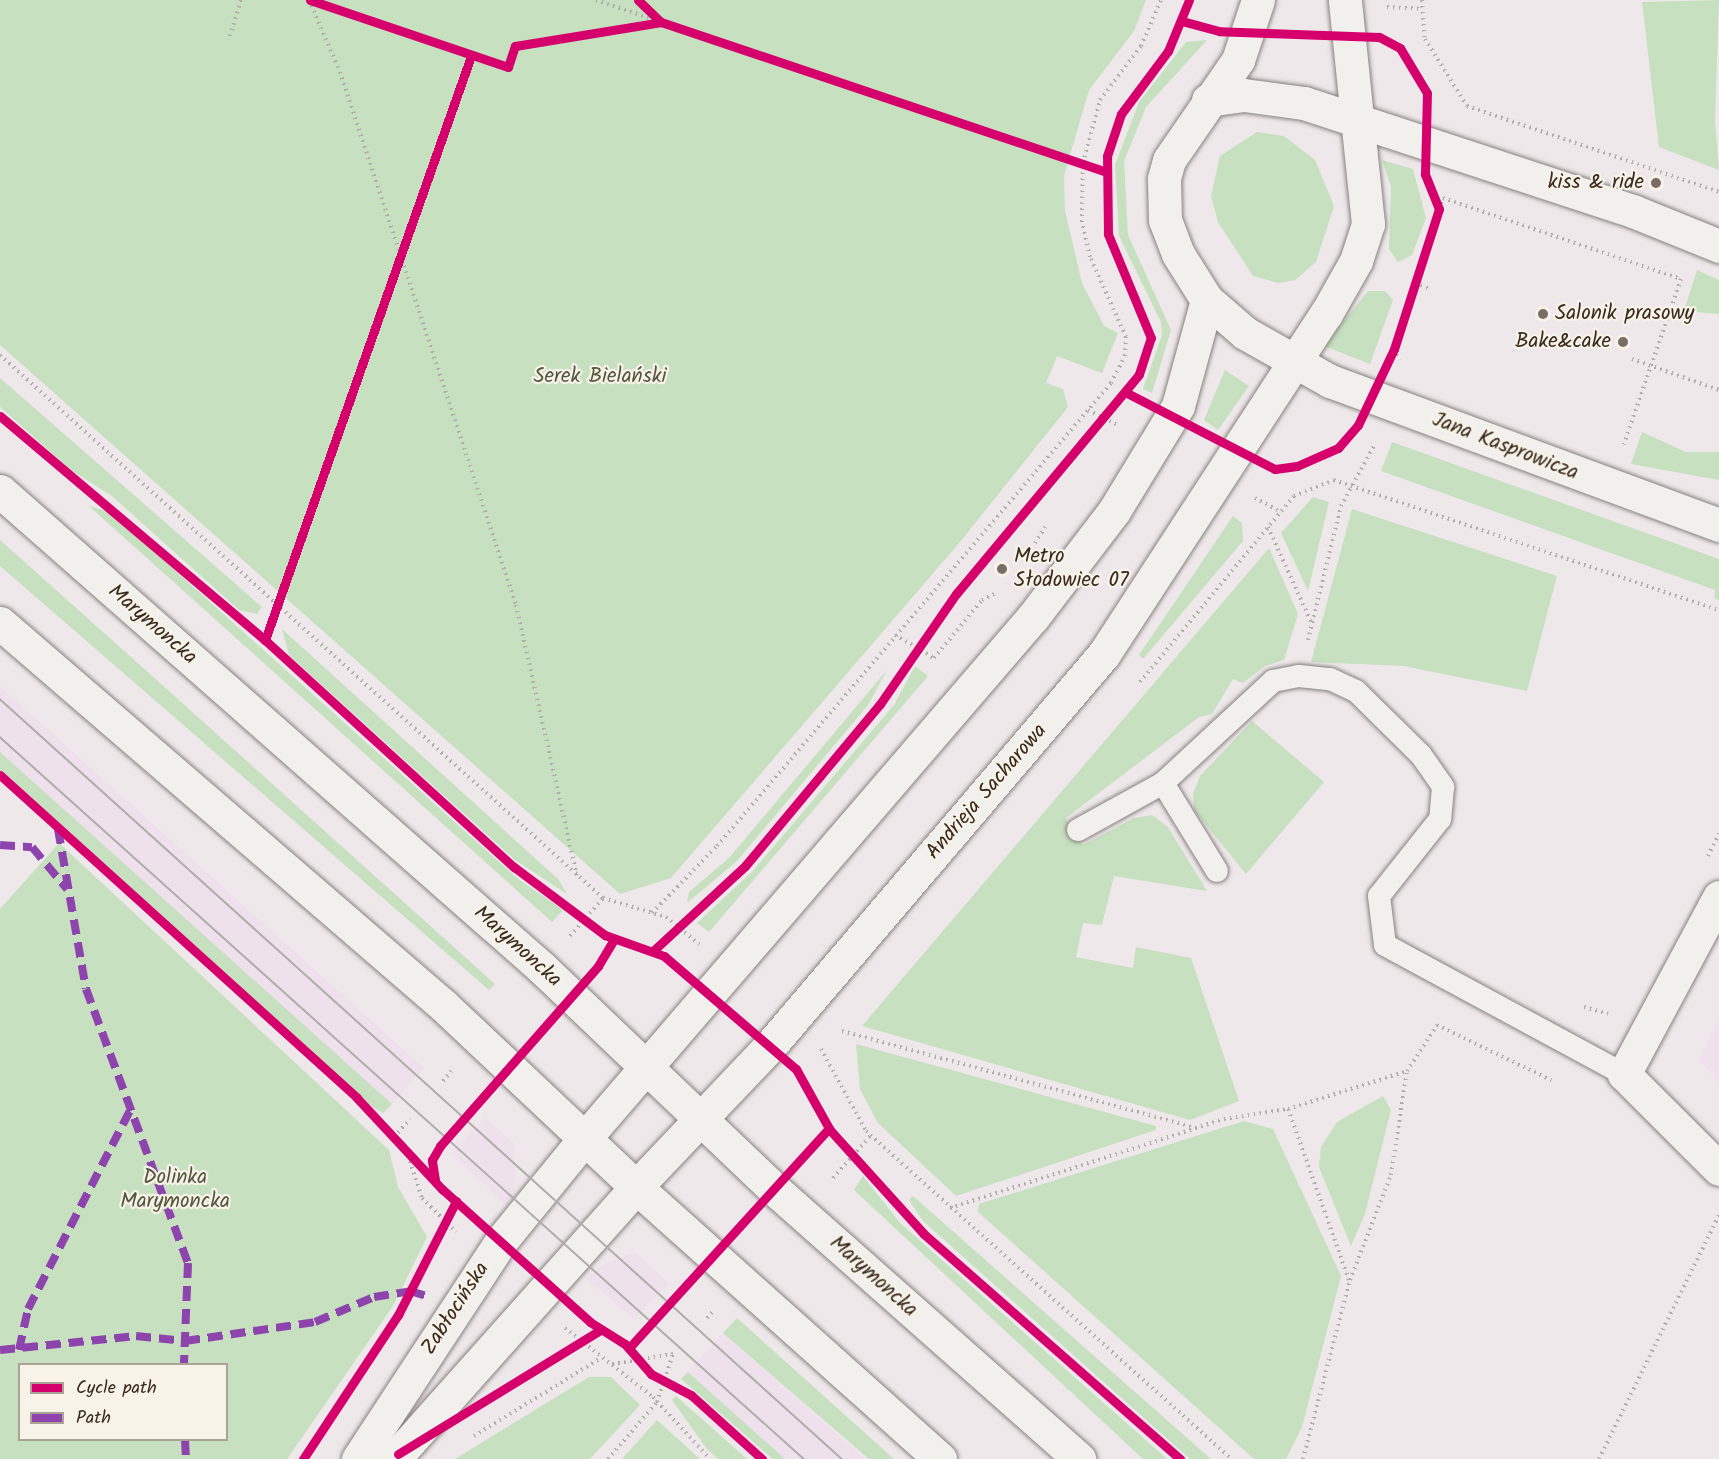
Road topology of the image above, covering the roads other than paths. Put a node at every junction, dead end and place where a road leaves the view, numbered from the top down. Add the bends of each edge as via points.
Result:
1 (1258, 0) edge
2 (1360, 3) edge
3 (1208, 100) junction
4 (1354, 118) junction
5 (1719, 246) edge
6 (1207, 300) junction
7 (1294, 363) junction
8 (0, 491) edge
9 (1719, 525) edge
10 (0, 623) edge
11 (1164, 783) junction
12 (1078, 830) dead end
13 (1217, 871) dead end
14 (1719, 897) edge
15 (647, 1067) junction
16 (1624, 1074) junction
17 (702, 1119) junction
18 (585, 1138) junction
19 (1719, 1169) edge
20 (636, 1187) junction
21 (358, 1459) edge
22 (394, 1459) edge
23 (940, 1459) edge
24 (1079, 1459) edge

1 - 3 street via 1238,60
2 - 4 street
3 - 4 street via 1275,97
3 - 6 street via 1169,160 1161,197 1178,254
4 - 5 street
4 - 7 street, Andrieja Sacharowa via 1368,224 1352,268
6 - 7 street, Jana Kasprowicza
6 - 15 street via 1179,406 1126,494 1033,617
7 - 9 street, Jana Kasprowicza via 1369,396
7 - 17 street, Andrieja Sacharowa via 1104,654
8 - 15 street, Marymoncka
10 - 18 street via 444,1006
11 - 12 lane
11 - 13 lane
11 - 16 lane via 1243,704 1273,681 1299,676 1330,679 1356,691 1421,755 1443,788 1440,819 1379,896 1385,945
14 - 16 street
15 - 17 street, Marymoncka
15 - 18 street
16 - 19 street
17 - 20 street, Andrieja Sacharowa
17 - 24 street, Marymoncka
18 - 20 street
18 - 21 street, Zabłocińska via 501,1241
20 - 22 street
20 - 23 street

